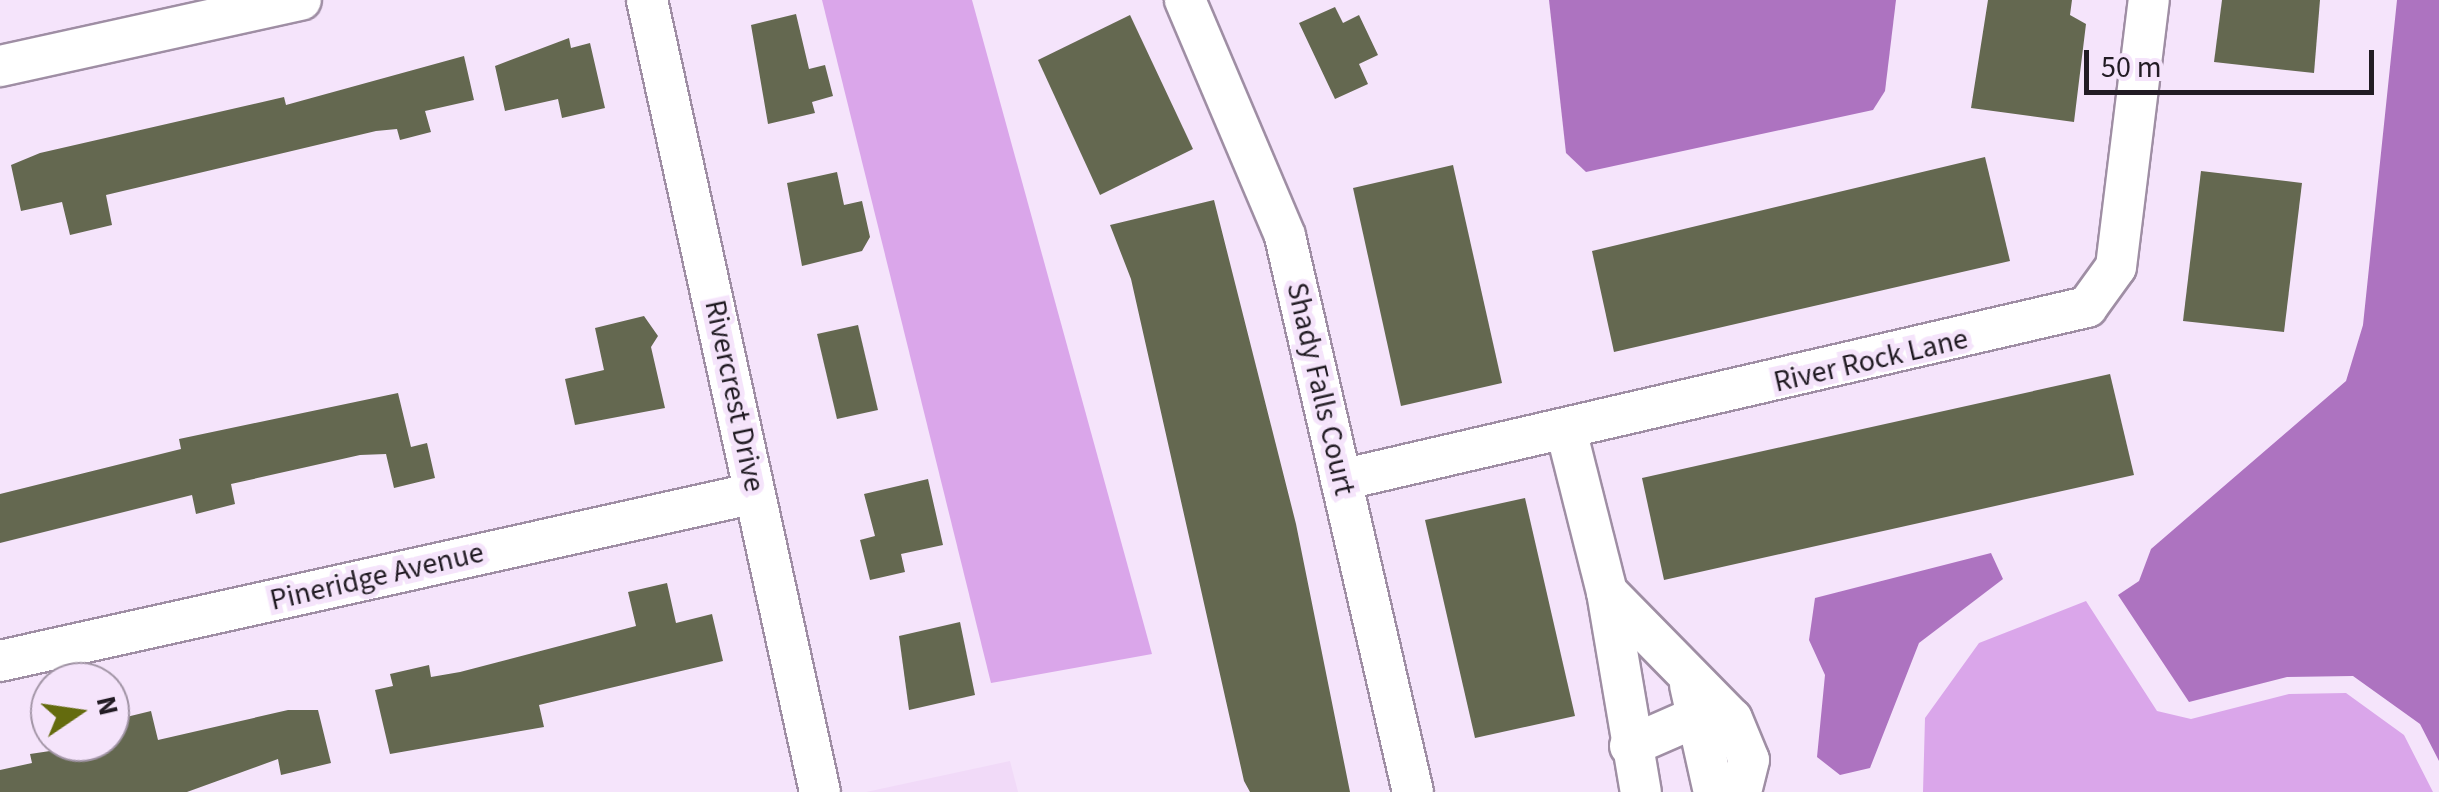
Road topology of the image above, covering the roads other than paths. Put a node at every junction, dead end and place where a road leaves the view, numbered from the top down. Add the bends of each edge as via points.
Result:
1 (301, 0) edge
2 (647, 0) edge
3 (1185, 0) edge
4 (2149, 0) edge
5 (0, 66) edge
6 (1566, 430) junction
7 (1341, 480) junction
8 (755, 493) junction
9 (1607, 592) junction
10 (0, 661) edge
11 (1696, 700) junction
12 (1630, 746) junction
13 (820, 792) edge
14 (1413, 792) edge
15 (1641, 792) edge
16 (1714, 792) edge
17 (1741, 792) edge

1 - 5 street
2 - 8 street, Rivercrest Drive
3 - 7 street, Shady Falls Court via 1285,236
4 - 6 street, River Rock Lane via 2116,268 2087,306
6 - 7 street, River Rock Lane
6 - 9 street
7 - 14 street, Shady Falls Court
8 - 10 street, Pineridge Avenue
8 - 13 street, Rivercrest Drive
9 - 11 street
9 - 12 street
11 - 12 street
11 - 16 street
11 - 17 street via 1744,740
12 - 15 street

